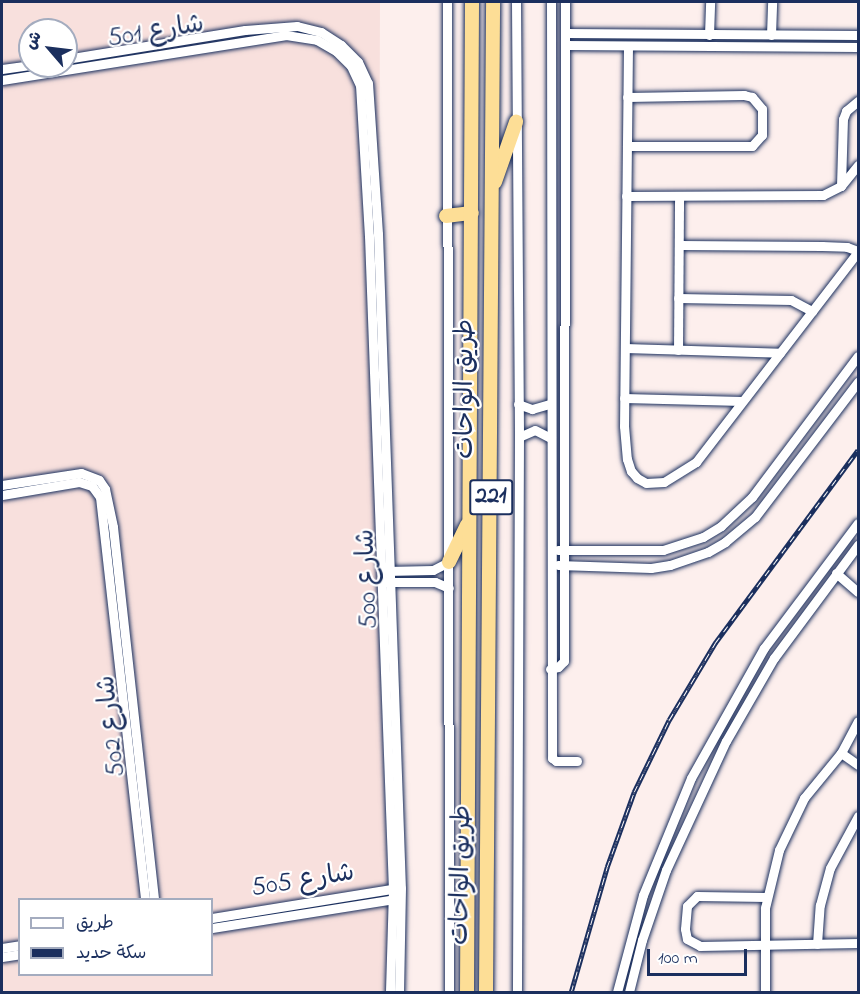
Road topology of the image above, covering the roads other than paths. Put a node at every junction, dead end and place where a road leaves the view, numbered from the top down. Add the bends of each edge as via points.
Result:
1 (447, 2) edge
2 (472, 2) edge
3 (493, 2) edge
4 (516, 2) edge
5 (551, 2) edge
6 (565, 2) edge
7 (710, 2) edge
8 (771, 2) edge
9 (565, 33) junction
10 (709, 35) junction
11 (771, 35) junction
12 (858, 35) edge
13 (565, 45) junction
14 (628, 45) junction
15 (858, 46) edge
16 (78, 57) edge
17 (18, 66) edge
18 (2, 69) edge
19 (2, 80) edge
20 (364, 84) junction
21 (550, 86) junction
22 (565, 87) junction
23 (627, 97) junction
24 (858, 101) edge
25 (516, 122) junction
26 (627, 146) junction
27 (369, 164) joint
28 (858, 165) edge
29 (841, 186) junction
30 (491, 192) junction
31 (626, 196) junction
32 (679, 196) junction
33 (472, 213) junction
34 (446, 216) junction
35 (679, 245) junction
36 (858, 251) edge
37 (678, 297) junction
38 (812, 311) junction
39 (625, 348) junction
40 (678, 350) junction
41 (780, 352) junction
42 (858, 356) edge
43 (858, 382) edge
44 (624, 398) junction
45 (742, 401) junction
46 (518, 404) junction
47 (550, 404) junction
48 (519, 437) junction
49 (550, 438) junction
50 (2, 485) edge
51 (18, 487) junction
52 (2, 495) edge
53 (470, 520) junction
54 (858, 523) edge
55 (858, 544) edge
56 (550, 550) junction
57 (563, 550) junction
58 (450, 562) junction
59 (550, 565) junction
60 (563, 565) junction
61 (385, 571) junction
62 (836, 573) junction
63 (385, 582) junction
64 (449, 588) junction
65 (858, 592) edge
66 (794, 607) junction
67 (117, 613) junction
68 (804, 615) junction
69 (550, 669) junction
70 (858, 722) edge
71 (840, 753) junction
72 (577, 761) dead end
73 (858, 765) edge
74 (858, 816) edge
75 (397, 894) junction
76 (766, 897) junction
77 (145, 898) edge
78 (154, 898) edge
79 (213, 918) edge
80 (213, 928) edge
81 (858, 943) edge
82 (817, 944) junction
83 (18, 945) edge
84 (764, 945) junction
85 (2, 948) edge
86 (18, 954) edge
87 (2, 957) edge
88 (390, 993) edge
89 (399, 993) edge
90 (449, 993) edge
91 (467, 993) edge
92 (486, 993) edge
93 (517, 993) edge
94 (617, 993) edge
95 (629, 993) edge
96 (765, 993) edge

1 - 34 street, طريق الواحات / 221
2 - 33 highway, طريق الواحات / 221
3 - 30 highway, طريق الواحات / 221
4 - 25 street, طريق الواحات / 221
5 - 21 street
6 - 9 street
7 - 10 street
8 - 11 street
9 - 10 street
9 - 13 street
10 - 11 street
11 - 12 street
13 - 14 street
13 - 22 street
14 - 15 street
14 - 23 street
16 - 20 street, شارع 501 via 245,30 297,26 321,32 341,45 358,62
17 - 18 street
19 - 20 street, شارع 501 via 286,35 317,40 336,51
20 - 27 street, شارع 501
21 - 22 street
21 - 47 street
22 - 57 street
23 - 26 street
23 - 26 street via 752,97 762,109 762,135 752,146
24 - 29 street via 843,119
25 - 30 highway
25 - 46 street, طريق الواحات / 221
26 - 31 street
27 - 61 street, شارع 500
28 - 29 street
29 - 32 street via 814,196
30 - 92 highway, طريق الواحات / 221
31 - 32 street
31 - 39 street
32 - 35 street
33 - 34 highway
33 - 53 highway, طريق الواحات / 221
34 - 58 street, طريق الواحات / 221
35 - 36 street via 822,246
35 - 37 street
36 - 38 street
37 - 38 street via 791,300
37 - 40 street
38 - 41 street
39 - 40 street
39 - 44 street
40 - 41 street
41 - 45 street
42 - 57 street via 752,497 721,526 693,541 663,550
43 - 60 street via 755,517 725,542 699,556 651,568
44 - 45 street
44 - 45 street via 625,441 631,471 637,478 655,484 674,479 696,462
46 - 47 street via 532,409
46 - 48 street, طريق الواحات / 221
47 - 49 street
48 - 49 street via 535,430
48 - 93 street, طريق الواحات / 221
49 - 56 street
50 - 51 street
51 - 52 street
51 - 67 street, شارع 502 via 73,482 92,486 100,496 111,550
53 - 58 highway
53 - 91 highway, طريق الواحات / 221
54 - 66 street
55 - 62 street
56 - 57 street
56 - 59 street
57 - 60 street
58 - 61 street via 433,570
58 - 64 street, طريق الواحات / 221
59 - 60 street
59 - 69 street
60 - 69 street via 564,661
61 - 63 street, شارع 500
62 - 65 street
62 - 68 street
63 - 64 street via 435,582
63 - 75 street, شارع 500
64 - 90 street, طريق الواحات / 221
66 - 68 street
66 - 94 street via 764,648 691,778 650,876
67 - 77 street, شارع 502
67 - 78 street, شارع 502
68 - 95 street via 738,719 676,845 642,939
69 - 72 street via 552,758
70 - 71 street
71 - 73 street
71 - 76 street via 790,823
74 - 82 street via 840,845 825,886
75 - 79 street, شارع 505
75 - 80 street, شارع 505
75 - 88 street, شارع 500
75 - 89 street, شارع 500
76 - 84 street
76 - 84 street via 696,896 687,906 685,929 687,939 700,946
81 - 82 street
82 - 84 street
83 - 85 street
84 - 96 street
86 - 87 street

